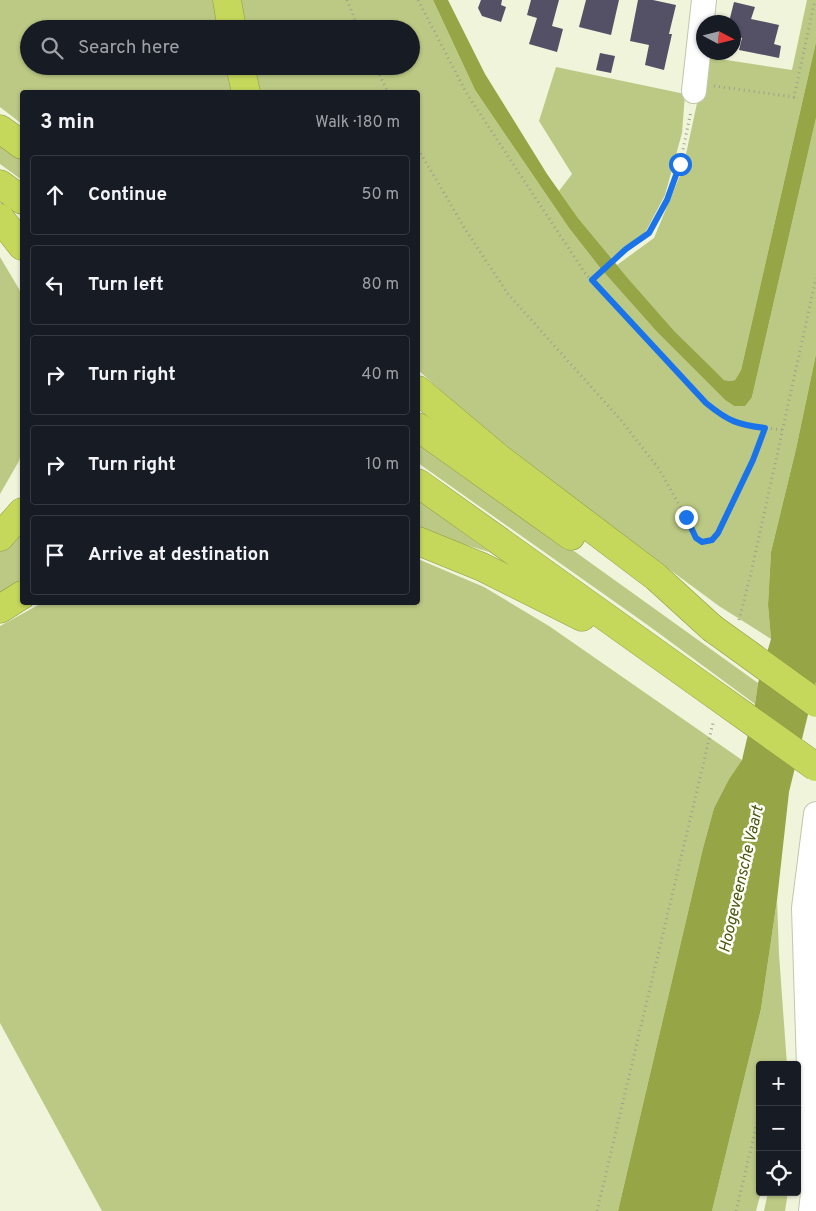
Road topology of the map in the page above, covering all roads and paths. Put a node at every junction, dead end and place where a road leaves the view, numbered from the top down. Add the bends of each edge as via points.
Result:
1 (227, 0) edge
2 (347, 0) edge
3 (418, 0) edge
4 (704, 0) edge
5 (815, 0) edge
6 (230, 20) edge
7 (355, 20) edge
8 (242, 75) edge
9 (380, 75) edge
10 (694, 87) junction
11 (246, 90) edge
12 (387, 90) edge
13 (0, 129) edge
14 (20, 144) edge
15 (420, 152) edge
16 (0, 184) edge
17 (20, 199) edge
18 (0, 218) edge
19 (20, 243) edge
20 (816, 278) edge
21 (592, 280) junction
22 (420, 392) edge
23 (420, 428) edge
24 (765, 428) junction
25 (783, 430) junction
26 (420, 484) edge
27 (20, 514) edge
28 (0, 537) edge
29 (420, 542) edge
30 (20, 596) edge
31 (0, 609) edge
32 (724, 629) junction
33 (661, 656) junction
34 (816, 703) edge
35 (713, 723) dead end
36 (816, 767) edge
37 (816, 814) edge
38 (756, 1128) edge
39 (814, 1153) edge
40 (597, 1211) edge
41 (736, 1211) edge
42 (811, 1211) edge

1 - 6 highway
2 - 7 path
3 - 21 path via 466,94 574,259
4 - 10 street
5 - 10 path via 794,97
8 - 11 highway
9 - 12 path
10 - 21 path via 680,164 667,200 649,233
13 - 14 highway
15 - 24 path via 508,294 620,418 659,469 696,538 702,542 712,540 718,533
16 - 17 highway
18 - 19 highway
20 - 25 path
21 - 24 path via 706,403 724,418 741,425
22 - 32 highway via 500,459
23 - 32 highway via 648,590
24 - 25 path
25 - 32 path via 751,574
26 - 33 highway
27 - 28 highway
29 - 33 highway via 482,567
30 - 31 highway
32 - 34 highway, bridge
33 - 36 highway, bridge
35 - 40 path
37 - 39 street via 804,908
38 - 41 path
39 - 42 street

